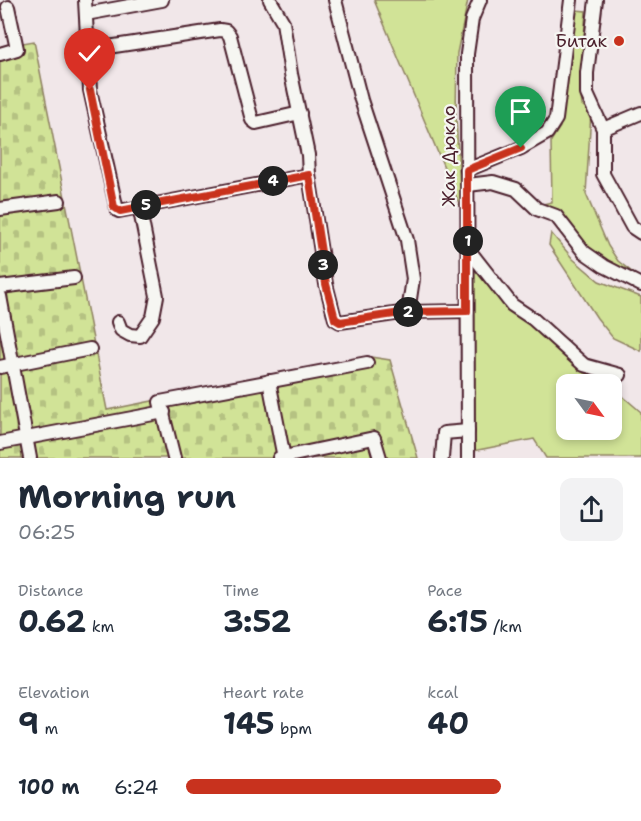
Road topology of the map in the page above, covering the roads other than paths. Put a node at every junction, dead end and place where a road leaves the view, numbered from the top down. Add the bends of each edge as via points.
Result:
1 (85, 0) edge
2 (162, 0) edge
3 (270, 0) edge
4 (335, 0) edge
5 (480, 0) edge
6 (572, 0) edge
7 (596, 0) edge
8 (7, 6) edge
9 (86, 15) junction
10 (88, 50) junction
11 (0, 54) edge
12 (641, 113) edge
13 (300, 114) junction
14 (603, 129) junction
15 (467, 170) junction
16 (309, 175) junction
17 (468, 185) junction
18 (58, 201) dead end
19 (139, 207) junction
20 (0, 209) edge
21 (641, 233) edge
22 (468, 249) junction
23 (74, 278) dead end
24 (641, 285) edge
25 (0, 287) edge
26 (0, 296) edge
27 (467, 311) junction
28 (408, 312) junction
29 (118, 322) dead end
30 (90, 349) dead end
31 (367, 363) dead end
32 (13, 365) junction
33 (0, 367) edge
34 (616, 374) edge
35 (269, 381) junction
36 (164, 412) junction
37 (468, 431) junction
38 (26, 438) junction
39 (0, 443) edge
40 (30, 458) edge
41 (174, 458) edge
42 (282, 458) edge
43 (380, 458) edge
44 (442, 458) edge
45 (468, 458) edge

1 - 9 street
2 - 9 street
3 - 13 street via 283,22
4 - 28 street via 361,100 407,240 413,279
5 - 15 street, Жак Дюкло via 466,54
6 - 15 street via 556,118 548,133
7 - 14 street via 587,94
8 - 11 street via 21,49
9 - 10 street
10 - 13 street via 226,31 252,120 256,123
10 - 19 street via 90,90 114,207 120,211
12 - 14 street
13 - 16 street
14 - 21 street via 603,174 632,227
15 - 17 street, Жак Дюкло
16 - 19 street
16 - 28 street via 335,319 340,322
17 - 22 street, Жак Дюкло
17 - 24 street via 493,182 516,189 537,209 556,216 584,252
18 - 20 street
19 - 29 street via 157,296 153,317 141,336 121,330
22 - 27 street, Жак Дюкло
22 - 34 street via 512,305 584,365
23 - 25 street
26 - 32 street
27 - 28 street
27 - 37 street, Жак Дюкло
30 - 32 street
31 - 35 street
32 - 33 street
32 - 38 street
35 - 36 street via 160,402
35 - 42 street
36 - 38 street
36 - 41 street
37 - 44 street via 444,433
37 - 45 street, Жак Дюкло
38 - 39 street
38 - 40 street
42 - 43 street via 374,438

